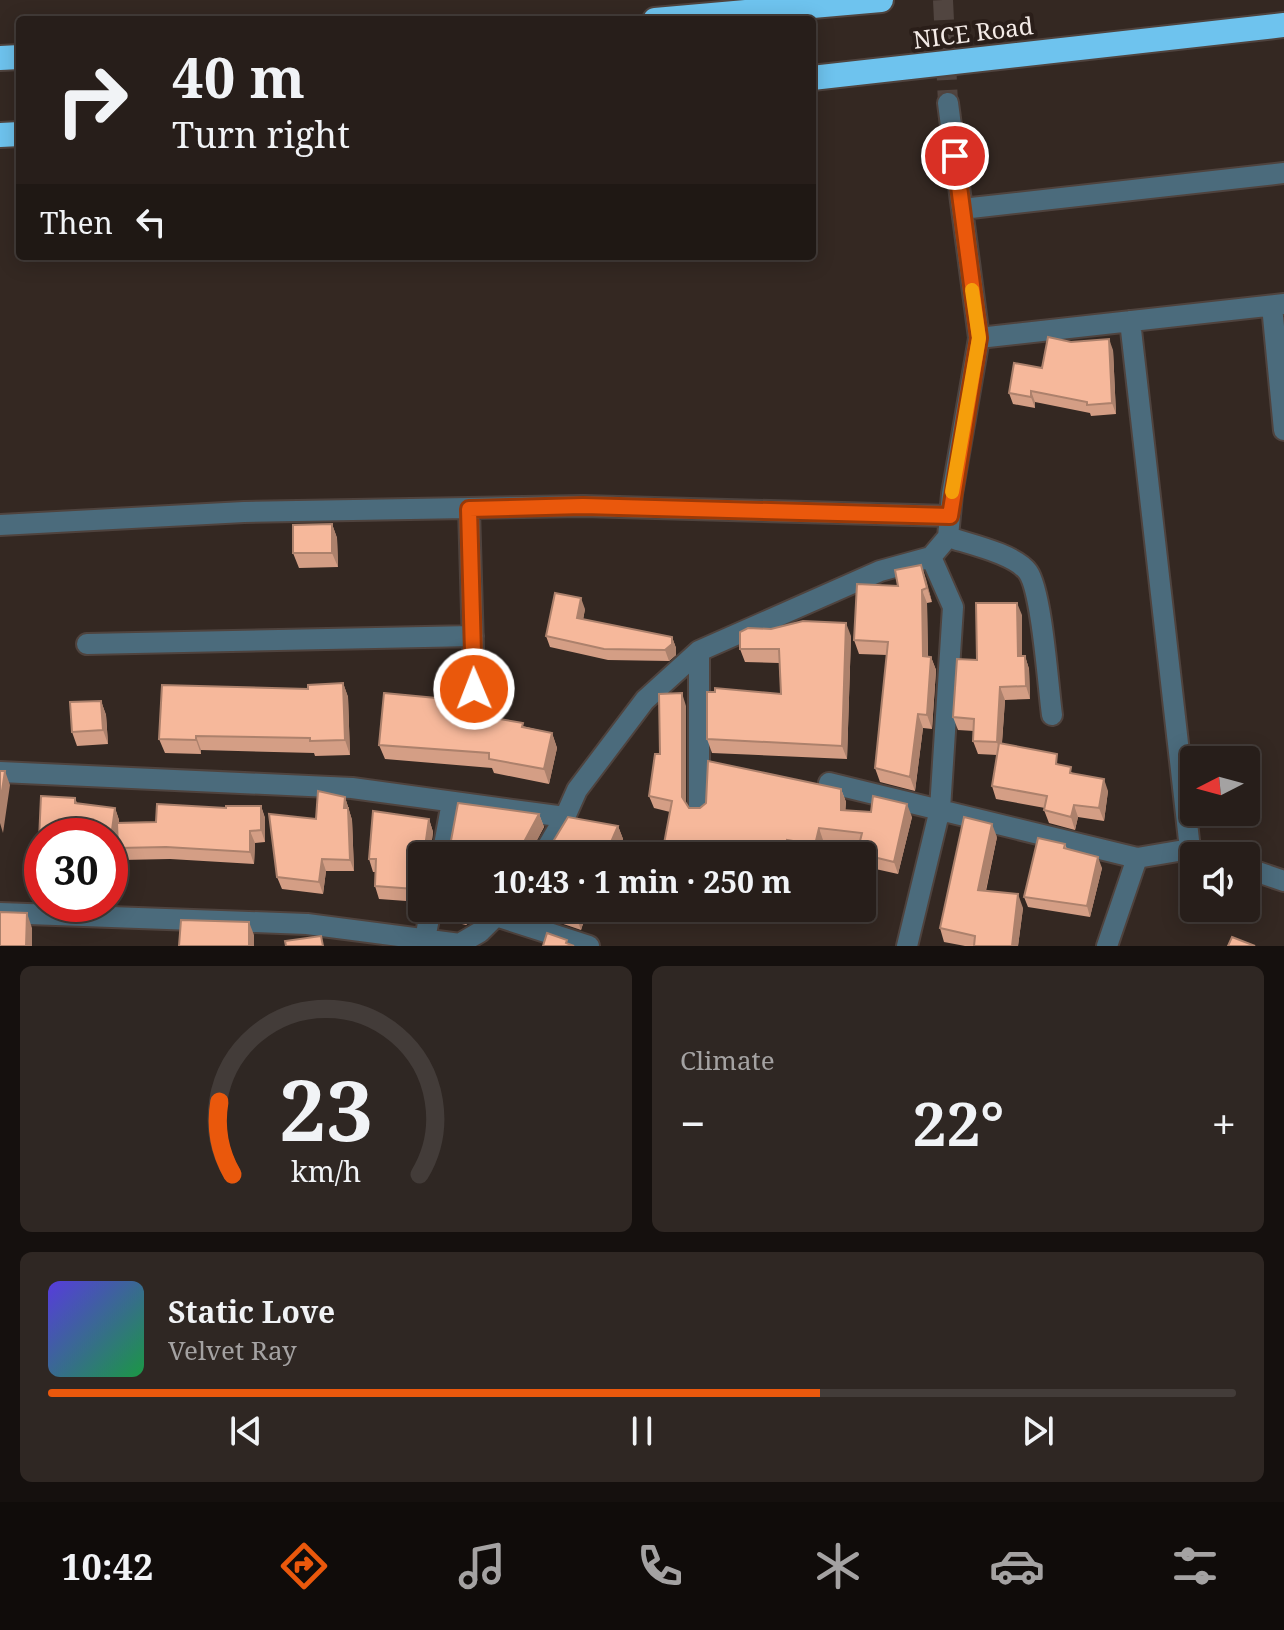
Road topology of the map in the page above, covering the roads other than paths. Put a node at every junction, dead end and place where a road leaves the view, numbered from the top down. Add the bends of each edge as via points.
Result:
1 (881, 0) edge
2 (700, 16) edge
3 (1284, 25) edge
4 (816, 78) edge
5 (948, 103) tunnel mouth
6 (1284, 173) edge
7 (962, 209) junction
8 (1278, 305) edge
9 (1130, 321) junction
10 (979, 338) junction
11 (1284, 430) edge
12 (469, 509) junction
13 (950, 516) junction
14 (0, 525) edge
15 (948, 537) junction
16 (931, 557) junction
17 (473, 636) junction
18 (87, 644) dead end
19 (699, 651) junction
20 (1052, 715) dead end
21 (475, 716) edge
22 (0, 772) edge
23 (829, 783) edge
24 (452, 802) junction
25 (699, 809) edge
26 (940, 809) junction
27 (565, 817) junction
28 (445, 842) edge
29 (550, 842) edge
30 (1189, 842) edge
31 (1180, 851) edge
32 (1137, 858) junction
33 (1260, 873) edge
34 (1284, 881) edge
35 (0, 913) edge
36 (428, 922) edge
37 (490, 922) edge
38 (513, 922) edge
39 (535, 938) edge
40 (425, 939) junction
41 (458, 945) edge
42 (589, 946) edge
43 (907, 946) edge
44 (1107, 946) edge

1 - 2 highway
3 - 4 highway, NICE Road
5 - 7 street
6 - 7 street
7 - 10 street
8 - 9 street
8 - 11 street
9 - 10 street
9 - 30 street
10 - 13 street
12 - 13 street via 583,506
12 - 14 street via 244,512
12 - 17 street
13 - 15 street
15 - 16 street
15 - 20 street via 1003,555 1028,572 1037,594
16 - 19 street via 880,571
16 - 26 street via 953,607
17 - 18 street
17 - 21 street
19 - 25 street
19 - 27 street via 645,700 577,790
22 - 24 street via 352,788
23 - 26 street
24 - 27 street
24 - 28 street
26 - 32 street
26 - 43 street
27 - 29 street
31 - 32 street
32 - 44 street
33 - 34 street
35 - 40 street via 307,924
36 - 40 street
37 - 41 street
38 - 39 street
39 - 42 street
40 - 41 street

